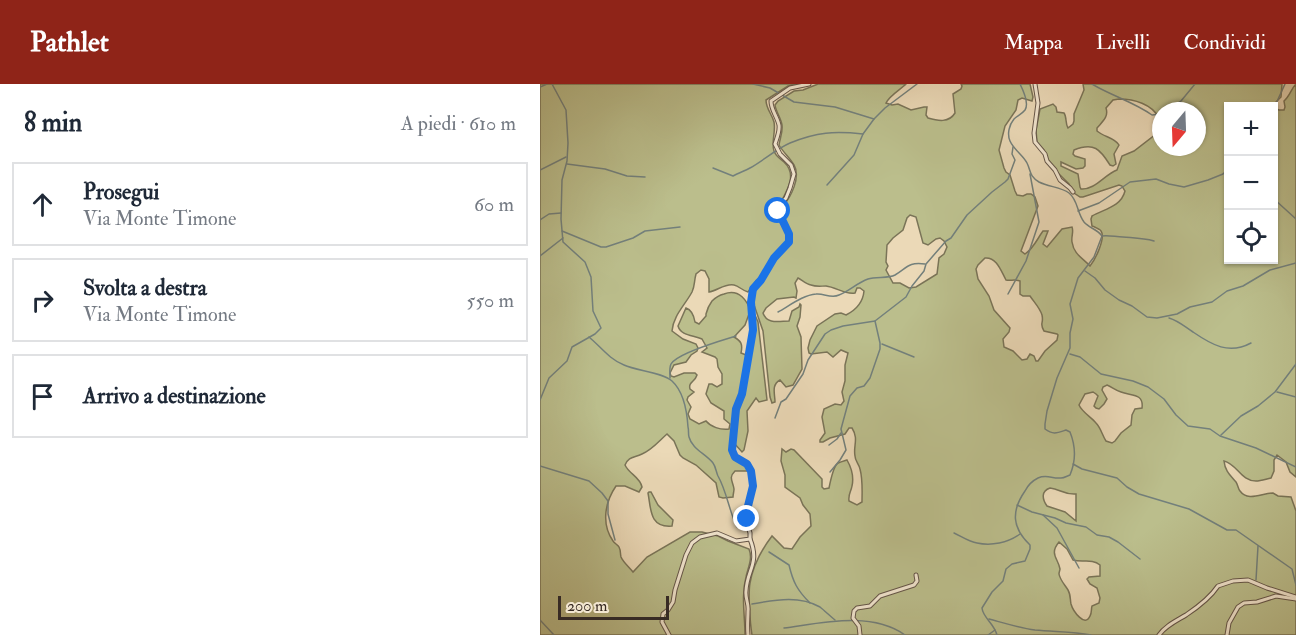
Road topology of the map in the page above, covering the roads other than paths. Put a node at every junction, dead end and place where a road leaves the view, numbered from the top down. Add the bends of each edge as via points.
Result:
1 (809, 84) edge
2 (1035, 84) edge
3 (1072, 192) dead end
4 (750, 540) junction
5 (916, 576) dead end
6 (1296, 598) edge
7 (669, 635) edge
8 (748, 635) edge
9 (860, 635) edge
10 (1159, 635) edge
11 (1227, 635) edge

1 - 4 street via 790,88 771,101 779,124 775,144 794,174 778,211 789,242 753,289 753,330 732,442 735,457 751,471 753,486 747,519
2 - 3 street via 1035,142
4 - 7 street via 736,541 717,533 692,543 673,602 663,614 662,622
4 - 8 street via 755,553 746,591
5 - 9 street via 914,585 855,609 853,618
6 - 10 street via 1248,580 1233,581 1218,586 1211,596
6 - 11 street via 1276,596 1244,603 1234,612

